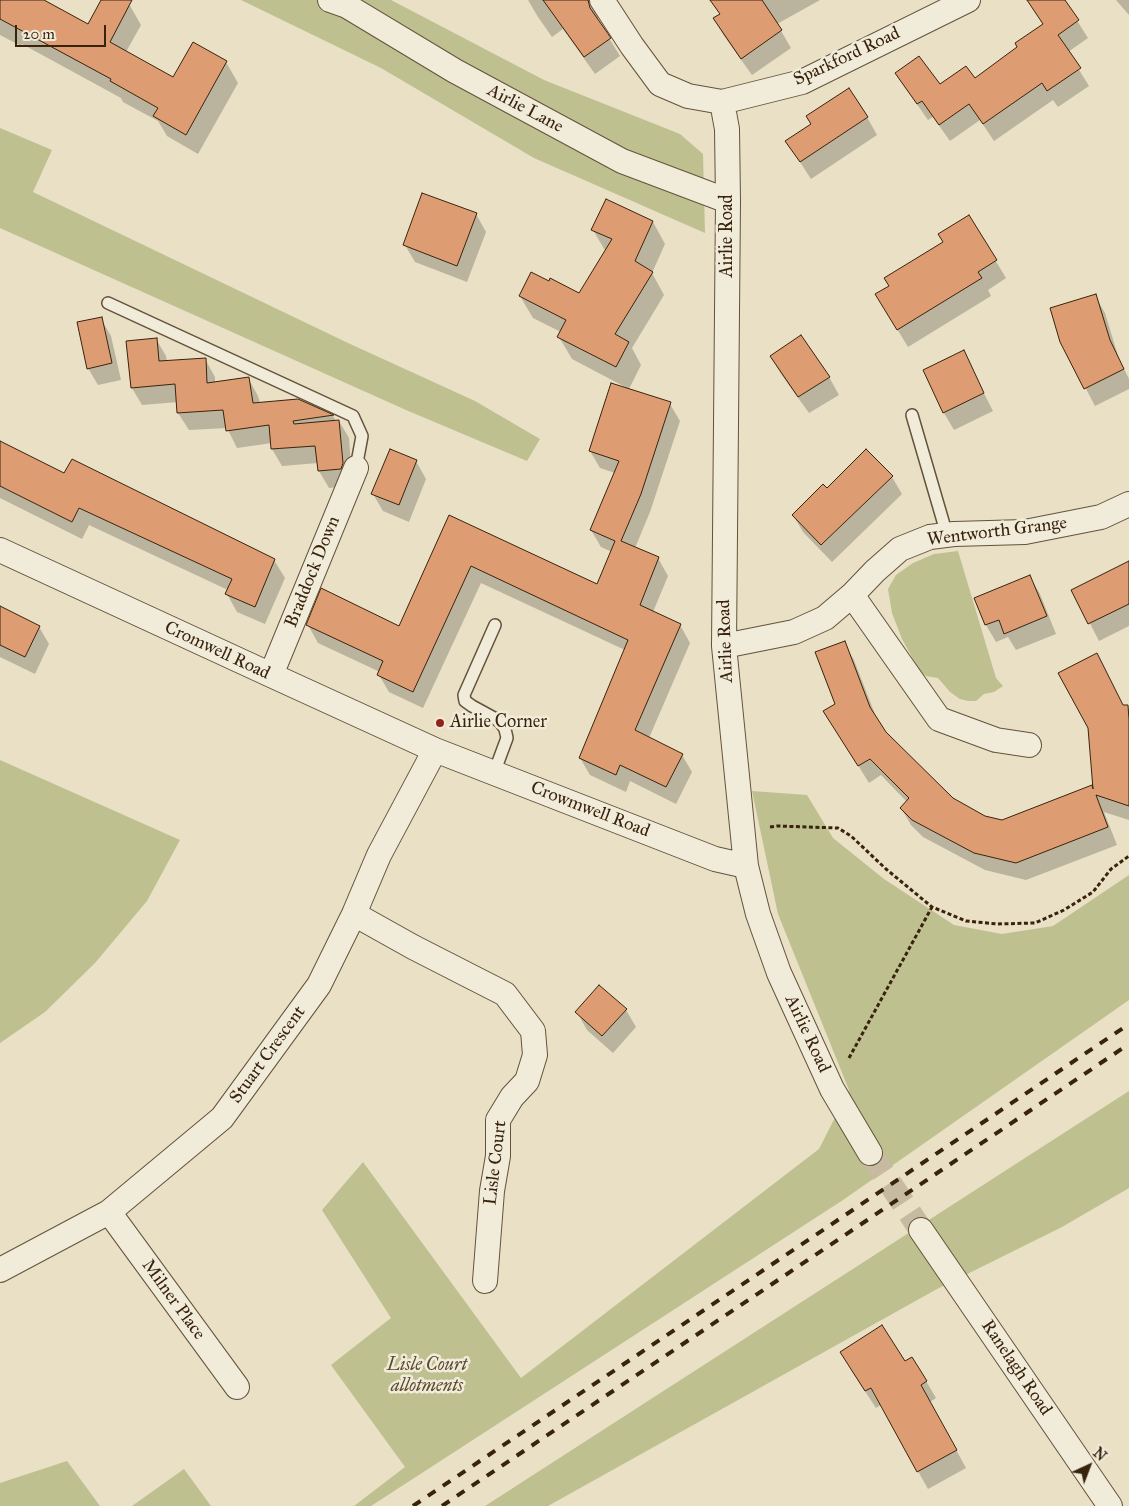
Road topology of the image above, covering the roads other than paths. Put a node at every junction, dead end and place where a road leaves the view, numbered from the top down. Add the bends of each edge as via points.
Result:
1 (330, 0) edge
2 (602, 0) edge
3 (968, 0) edge
4 (722, 102) junction
5 (728, 201) junction
6 (108, 303) dead end
7 (912, 415) dead end
8 (356, 468) joint
9 (1129, 504) edge
10 (947, 535) junction
11 (0, 550) edge
12 (852, 595) junction
13 (496, 625) dead end
14 (724, 646) junction
15 (271, 676) junction
16 (1029, 746) dead end
17 (435, 750) junction
18 (494, 773) junction
19 (746, 866) junction
20 (354, 914) junction
21 (870, 1152) tunnel mouth
22 (110, 1212) junction
23 (922, 1230) tunnel mouth
24 (0, 1270) edge
25 (485, 1281) dead end
26 (238, 1387) dead end
27 (1110, 1506) edge

1 - 5 street, Airlie Lane via 347,6 455,71 622,161
2 - 4 street via 660,84 688,96
3 - 4 street, Sparkford Road via 802,82
4 - 5 street, Airlie Road via 727,129
5 - 14 street, Airlie Road
6 - 8 lane via 353,416 362,436
7 - 10 lane
8 - 15 street, Braddock Down
9 - 10 street, Wentworth Grange via 1101,517 1025,532
10 - 12 street, Wentworth Grange via 930,537 900,549
11 - 15 street, Cromwell Road
12 - 14 street, Wentworth Grange via 825,618 794,632
12 - 16 street via 939,719 996,740
13 - 18 lane via 464,695 472,706 500,722 505,729 506,738
14 - 19 street, Airlie Road
15 - 17 street, Cromwell Road
17 - 18 street, Crowmwell Road
17 - 20 street, Stuart Crescent via 379,855
18 - 19 street, Crowmwell Road via 715,859
19 - 21 street, Airlie Road via 758,914 779,972 832,1089
20 - 22 street, Stuart Crescent via 319,986 222,1118
20 - 25 street, Lisle Court via 505,994 533,1032 535,1055 527,1080 498,1120 498,1156
22 - 24 street, Stuart Crescent
22 - 26 street, Milner Place
23 - 27 street, Ranelagh Road

